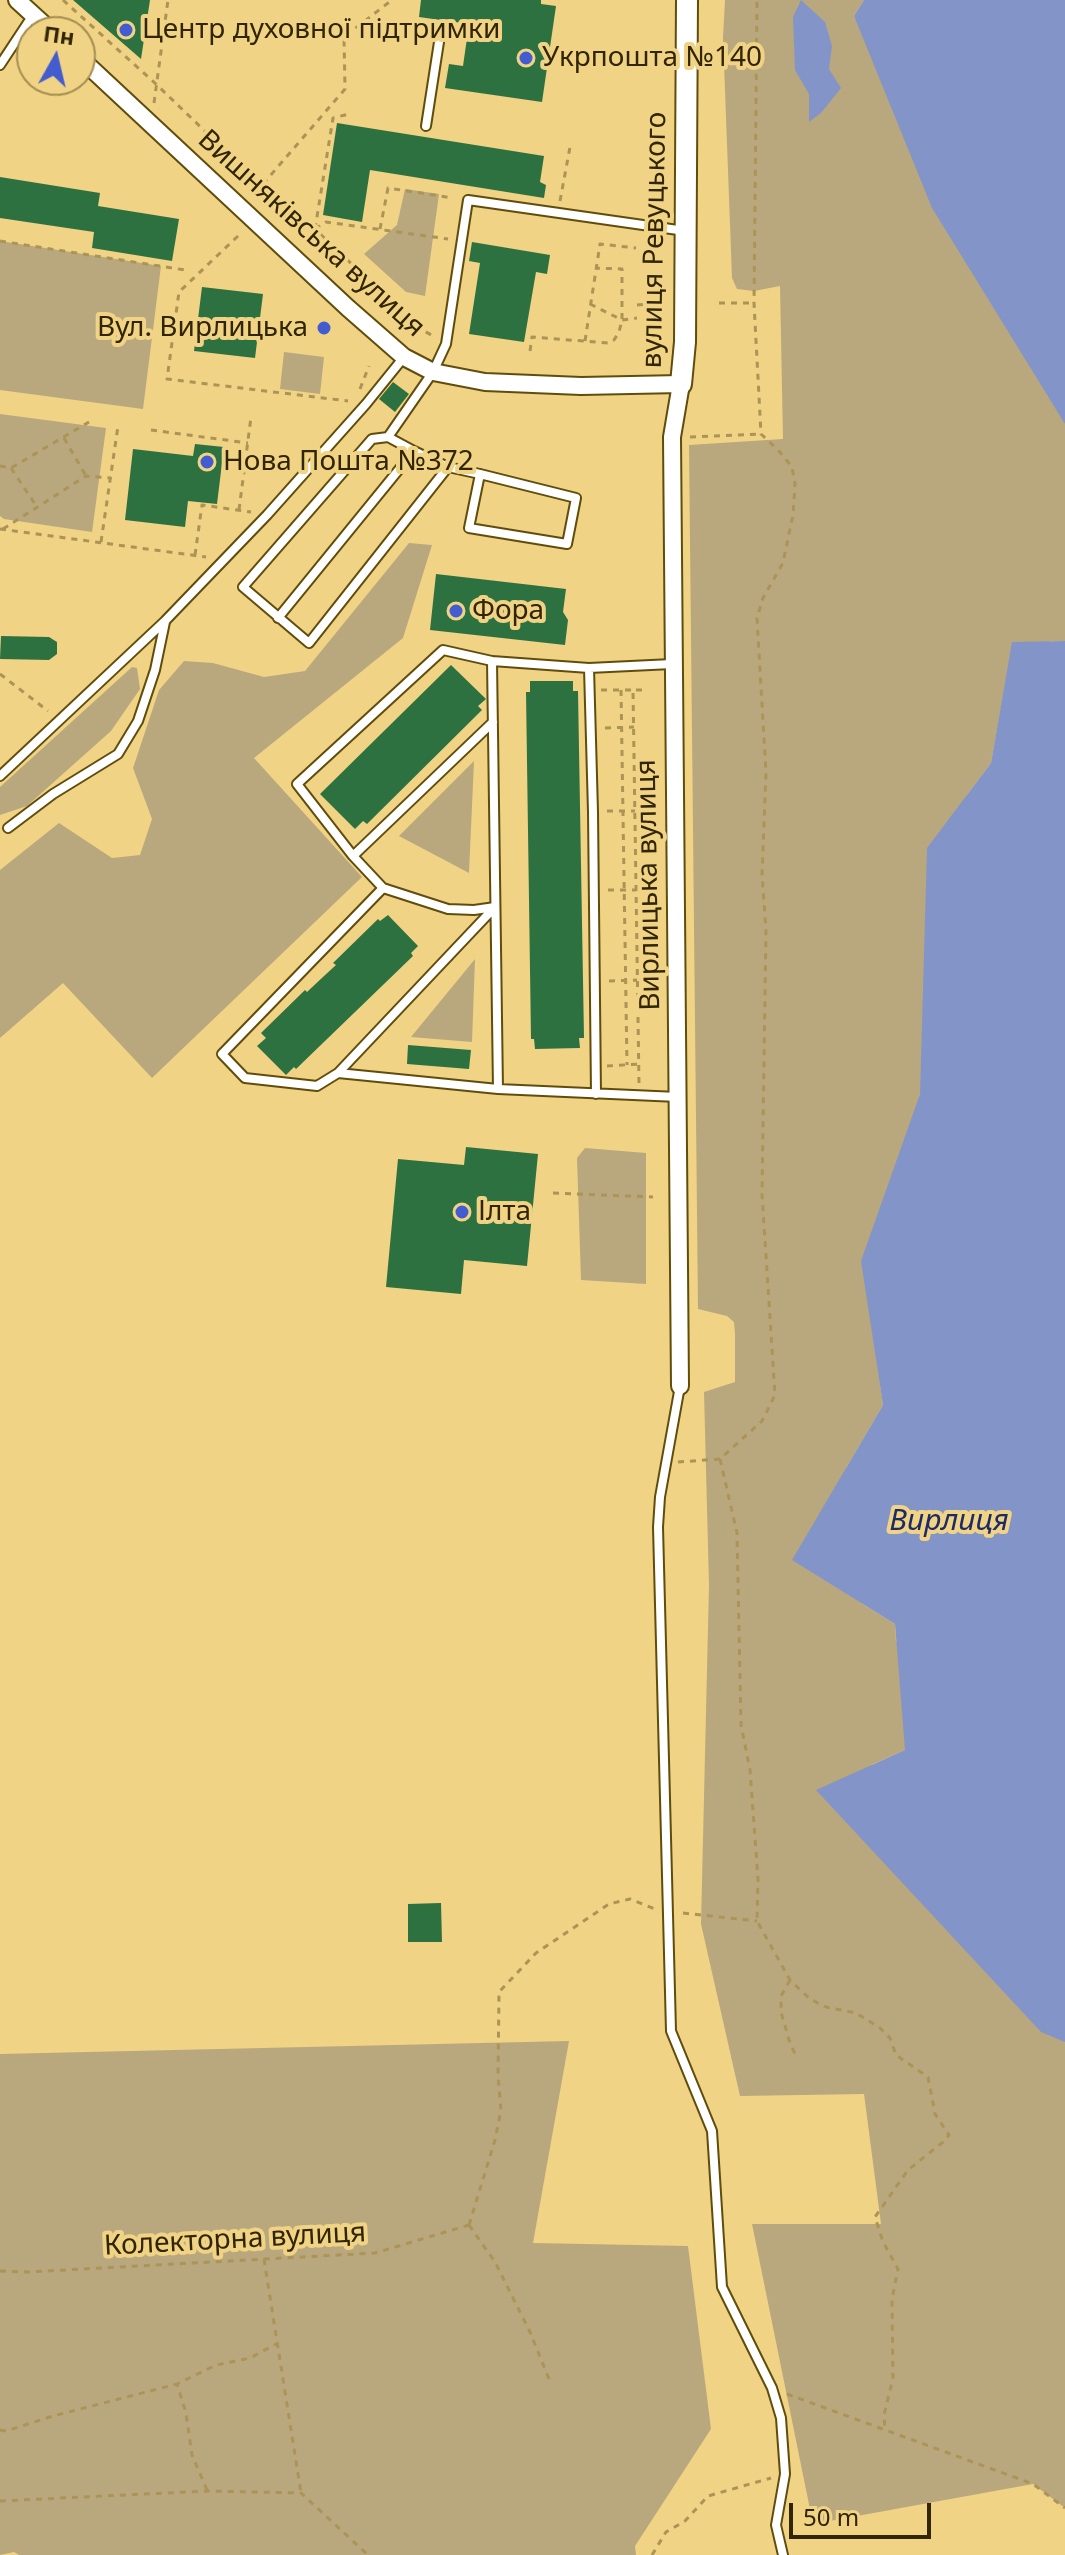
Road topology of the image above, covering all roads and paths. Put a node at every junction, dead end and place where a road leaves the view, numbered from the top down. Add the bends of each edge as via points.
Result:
1 (17, 0) edge
2 (63, 0) edge
3 (168, 0) edge
4 (392, 0) edge
5 (687, 0) edge
6 (757, 0) edge
7 (33, 15) joint
8 (441, 29) dead end
9 (0, 65) edge
10 (96, 73) edge
11 (157, 85) junction
12 (349, 114) dead end
13 (152, 124) junction
14 (426, 126) dead end
15 (570, 147) dead end
16 (263, 184) junction
17 (468, 200) junction
18 (558, 213) junction
19 (315, 229) junction
20 (380, 229) junction
21 (686, 232) junction
22 (238, 236) dead end
23 (0, 241) edge
24 (461, 241) junction
25 (636, 248) dead end
26 (596, 268) junction
27 (185, 270) dead end
28 (719, 303) dead end
29 (754, 303) junction
30 (590, 304) junction
31 (651, 304) dead end
32 (637, 305) dead end
33 (637, 318) dead end
34 (622, 320) junction
35 (585, 341) junction
36 (446, 344) junction
37 (530, 351) dead end
38 (404, 357) junction
39 (369, 366) dead end
40 (433, 372) junction
41 (681, 384) junction
42 (355, 402) junction
43 (366, 404) junction
44 (251, 417) dead end
45 (89, 422) dead end
46 (118, 426) dead end
47 (151, 430) dead end
48 (761, 434) junction
49 (63, 437) junction
50 (388, 437) junction
51 (690, 437) dead end
52 (248, 443) junction
53 (414, 451) junction
54 (0, 466) edge
55 (448, 467) junction
56 (11, 468) junction
57 (480, 474) junction
58 (86, 476) junction
59 (111, 478) junction
60 (37, 507) junction
61 (239, 510) junction
62 (267, 515) junction
63 (2, 529) edge
64 (101, 542) junction
65 (195, 555) junction
66 (224, 559) junction
67 (278, 618) junction
68 (165, 621) junction
69 (492, 661) junction
70 (672, 664) junction
71 (589, 668) junction
72 (0, 674) edge
73 (590, 690) junction
74 (621, 690) junction
75 (633, 690) junction
76 (645, 690) dead end
77 (61, 721) junction
78 (493, 722) junction
79 (621, 727) junction
80 (634, 727) junction
81 (591, 728) junction
82 (0, 776) edge
83 (622, 811) junction
84 (635, 811) junction
85 (593, 812) junction
86 (8, 828) dead end
87 (353, 856) junction
88 (383, 888) junction
89 (594, 890) junction
90 (622, 890) junction
91 (636, 890) junction
92 (495, 907) junction
93 (624, 980) junction
94 (637, 980) junction
95 (595, 982) junction
96 (639, 1064) junction
97 (627, 1065) junction
98 (596, 1066) junction
99 (338, 1073) junction
100 (498, 1089) junction
101 (596, 1094) junction
102 (639, 1095) junction
103 (678, 1097) junction
104 (553, 1193) dead end
105 (653, 1197) dead end
106 (680, 1386) joint
107 (720, 1459) junction
108 (666, 1463) junction
109 (667, 1912) junction
110 (757, 1921) junction
111 (790, 1980) junction
112 (796, 2056) dead end
113 (469, 2225) junction
114 (264, 2259) junction
115 (0, 2271) edge
116 (278, 2343) junction
117 (177, 2384) junction
118 (551, 2384) dead end
119 (772, 2388) junction
120 (0, 2430) edge
121 (885, 2431) junction
122 (785, 2474) junction
123 (208, 2491) junction
124 (301, 2493) junction
125 (0, 2501) edge
126 (1065, 2508) edge
127 (368, 2555) edge
128 (652, 2555) edge
129 (783, 2555) edge

1 - 7 street
2 - 11 path
3 - 11 path
4 - 16 path via 344,37 345,89
5 - 21 street, вулиця Ревуцького
6 - 29 path
7 - 9 lane
8 - 14 lane
10 - 13 street, Вишняківська вулиця
11 - 13 path
11 - 16 path
12 - 19 path via 333,118
13 - 38 street, Вишняківська вулиця
15 - 18 path
16 - 19 path
17 - 18 lane
17 - 20 path via 388,188
17 - 24 lane
18 - 21 lane
19 - 20 path via 326,222
19 - 36 path via 419,328
20 - 24 path
21 - 41 street, вулиця Ревуцького
22 - 42 path via 179,292 167,379
23 - 27 path
24 - 36 lane
25 - 26 path via 600,244
26 - 30 path
26 - 34 path via 622,269
28 - 29 path
29 - 48 path
30 - 34 path
30 - 35 path
31 - 32 path
33 - 34 path
34 - 35 path via 614,340
35 - 37 path via 532,337
36 - 40 lane
38 - 40 street, Вишняківська вулиця
38 - 43 lane
39 - 42 path
40 - 41 street, Вишняківська вулиця via 499,383
40 - 50 lane
41 - 70 street, Вирлицька вулиця via 672,437
42 - 43 path
43 - 62 lane
44 - 52 path
45 - 49 path
46 - 59 path
47 - 52 path
48 - 51 path
48 - 107 path via 792,467 795,484 783,563 757,618 766,773 762,1194 775,1395 762,1421
49 - 56 path
49 - 58 path
50 - 53 lane
50 - 67 lane via 372,439 243,587
52 - 61 path
53 - 55 lane
53 - 67 lane
54 - 56 path
55 - 57 lane
55 - 67 lane via 309,643
56 - 60 path
57 - 57 lane via 576,498 567,544 469,528
58 - 59 path
58 - 60 path
59 - 64 path
60 - 63 path
61 - 62 path
61 - 65 path via 202,505
62 - 66 lane
63 - 64 path
64 - 65 path
65 - 66 path
66 - 68 lane
68 - 77 lane
68 - 86 lane via 138,721 118,754
69 - 71 lane
69 - 78 lane
69 - 87 lane via 443,650 297,784
70 - 71 lane
70 - 103 street, Вирлицька вулиця
71 - 73 lane
72 - 77 path
73 - 74 path
73 - 81 lane
74 - 75 path
74 - 79 path
75 - 76 path
75 - 80 path
77 - 82 lane
78 - 87 lane
78 - 92 lane
79 - 80 path
79 - 81 path
79 - 83 path
80 - 84 path
81 - 85 lane
83 - 84 path
83 - 85 path
83 - 90 path
84 - 91 path
85 - 89 lane
87 - 88 lane
88 - 92 lane via 448,909
88 - 99 lane via 222,1054 245,1078 317,1086
89 - 90 path
89 - 95 lane
90 - 91 path
90 - 93 path
91 - 94 path
92 - 99 lane
92 - 100 lane
93 - 94 path
93 - 95 path
93 - 97 path
94 - 96 path
95 - 98 lane
96 - 97 path
96 - 102 path
97 - 98 path
98 - 101 lane
99 - 100 lane
100 - 101 lane
101 - 102 lane
102 - 103 lane
103 - 106 street, Вирлицька вулиця
104 - 105 path
106 - 108 lane
107 - 108 path
107 - 110 path via 737,1533 741,1725 750,1770
108 - 109 lane via 658,1527
109 - 110 path
109 - 113 path via 630,1899 609,1904 536,1953 499,1992 501,2110
109 - 119 lane via 671,2031 712,2131 722,2287
110 - 111 path
111 - 112 path via 781,1996 781,2012
111 - 121 path via 810,1999 856,2013 880,2028 896,2055 928,2077 935,2114 949,2135 908,2170 875,2217 898,2269
113 - 114 path, Колекторна вулиця via 375,2253
113 - 118 path via 495,2262
114 - 115 path, Колекторна вулиця
114 - 116 path
116 - 117 path
116 - 124 path
117 - 120 path
117 - 123 path via 192,2455
119 - 121 path
119 - 122 lane via 781,2418
121 - 126 path via 1033,2484
122 - 128 path via 708,2496 685,2521 666,2532
122 - 129 lane via 776,2525
123 - 124 path
123 - 125 path
124 - 127 path

